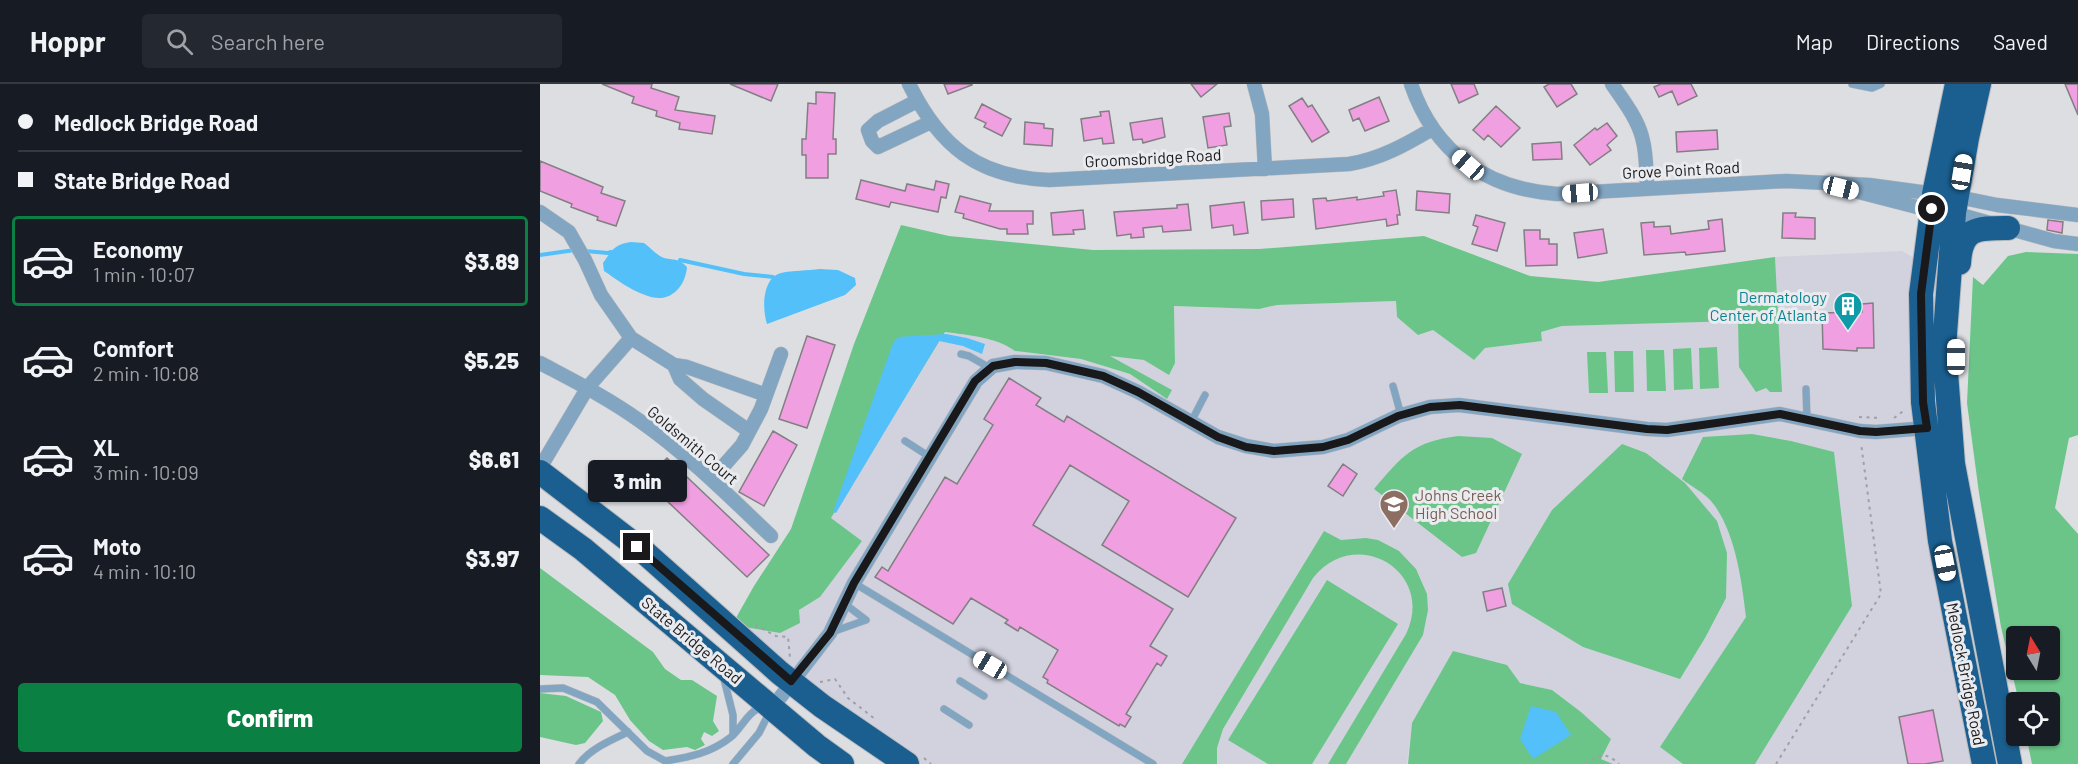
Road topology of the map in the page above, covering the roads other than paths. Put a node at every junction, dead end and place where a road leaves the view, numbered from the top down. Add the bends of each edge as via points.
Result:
1 (909, 84) edge
2 (1254, 84) edge
3 (1411, 84) edge
4 (1612, 84) edge
5 (1852, 84) edge
6 (1881, 84) edge
7 (1957, 84) edge
8 (1979, 84) edge
9 (917, 101) junction
10 (931, 122) junction
11 (1432, 129) junction
12 (1265, 169) junction
13 (1647, 188) junction
14 (1945, 203) junction
15 (540, 212) edge
16 (2078, 215) edge
17 (2008, 228) junction
18 (2078, 244) edge
19 (631, 339) junction
20 (781, 354) dead end
21 (961, 354) dead end
22 (540, 363) edge
23 (674, 365) junction
24 (990, 368) junction
25 (714, 376) junction
26 (1393, 386) dead end
27 (588, 387) junction
28 (1806, 389) dead end
29 (766, 395) junction
30 (1205, 395) dead end
31 (703, 399) junction
32 (1401, 415) junction
33 (1949, 417) junction
34 (1807, 420) junction
35 (1191, 422) junction
36 (1927, 428) junction
37 (749, 431) junction
38 (905, 441) dead end
39 (930, 457) junction
40 (540, 470) edge
41 (712, 479) junction
42 (540, 518) edge
43 (771, 536) dead end
44 (854, 583) junction
45 (845, 604) junction
46 (830, 633) junction
47 (718, 662) junction
48 (791, 681) junction
49 (960, 681) dead end
50 (540, 688) edge
51 (984, 696) dead end
52 (772, 708) junction
53 (944, 709) dead end
54 (969, 725) dead end
55 (627, 732) junction
56 (733, 735) junction
57 (667, 762) edge
58 (579, 764) edge
59 (733, 764) edge
60 (842, 764) edge
61 (907, 764) edge
62 (1153, 764) edge
63 (1984, 764) edge
64 (2010, 764) edge

1 - 9 street, Groomsbridge Road
2 - 12 street via 1262,114
3 - 11 street, Grove Point Road
4 - 13 street via 1642,136
5 - 6 lane via 1872,88
7 - 14 highway, Medlock Bridge Road
8 - 14 highway, Medlock Bridge Road via 1967,138
9 - 10 street, Groomsbridge Road
9 - 10 street via 878,121 868,130 872,141 878,147
10 - 12 street, Groomsbridge Road via 973,162 1026,179
11 - 12 street, Groomsbridge Road via 1365,162
11 - 13 street, Grove Point Road via 1468,165 1517,188 1557,194
13 - 14 street, Grove Point Road via 1786,181 1869,185
14 - 16 street
14 - 17 street
14 - 33 highway, Medlock Bridge Road via 1944,347
14 - 36 highway, Medlock Bridge Road via 1921,294
15 - 19 street via 569,232 601,295
17 - 18 street
17 - 33 highway, Medlock Bridge Road via 1973,230 1961,244 1956,381
19 - 23 street
19 - 27 street
20 - 29 street
21 - 24 lane
22 - 27 street, Goldsmith Court
23 - 25 street
23 - 31 street via 680,379
24 - 35 street via 1015,362 1046,363 1103,376
24 - 39 street via 975,381
25 - 29 street
25 - 31 street
26 - 32 lane
27 - 40 street
27 - 41 street, Goldsmith Court via 640,421
28 - 34 lane
29 - 37 street
30 - 35 lane
31 - 37 street
32 - 34 street via 1430,407 1460,405 1667,430 1780,414
32 - 35 street via 1348,440 1297,451 1246,447
33 - 64 highway, Medlock Bridge Road via 1953,464
34 - 36 street via 1860,431
36 - 63 highway, Medlock Bridge Road via 1940,541
37 - 41 street via 742,445
38 - 39 lane
39 - 44 street
40 - 48 highway, State Bridge Road via 643,552
41 - 43 street, Goldsmith Court
42 - 47 highway, State Bridge Road
44 - 45 street
44 - 62 lane
45 - 46 street
45 - 46 lane via 866,620
46 - 48 street
47 - 52 highway, State Bridge Road
47 - 56 lane via 728,688
48 - 52 street
48 - 61 highway, State Bridge Road
49 - 51 lane
50 - 55 lane via 563,688 597,702
52 - 56 lane via 757,708
52 - 59 lane via 759,733
52 - 60 highway, State Bridge Road
53 - 54 lane
55 - 57 lane via 647,751
55 - 58 lane via 584,757
56 - 57 lane via 694,757

